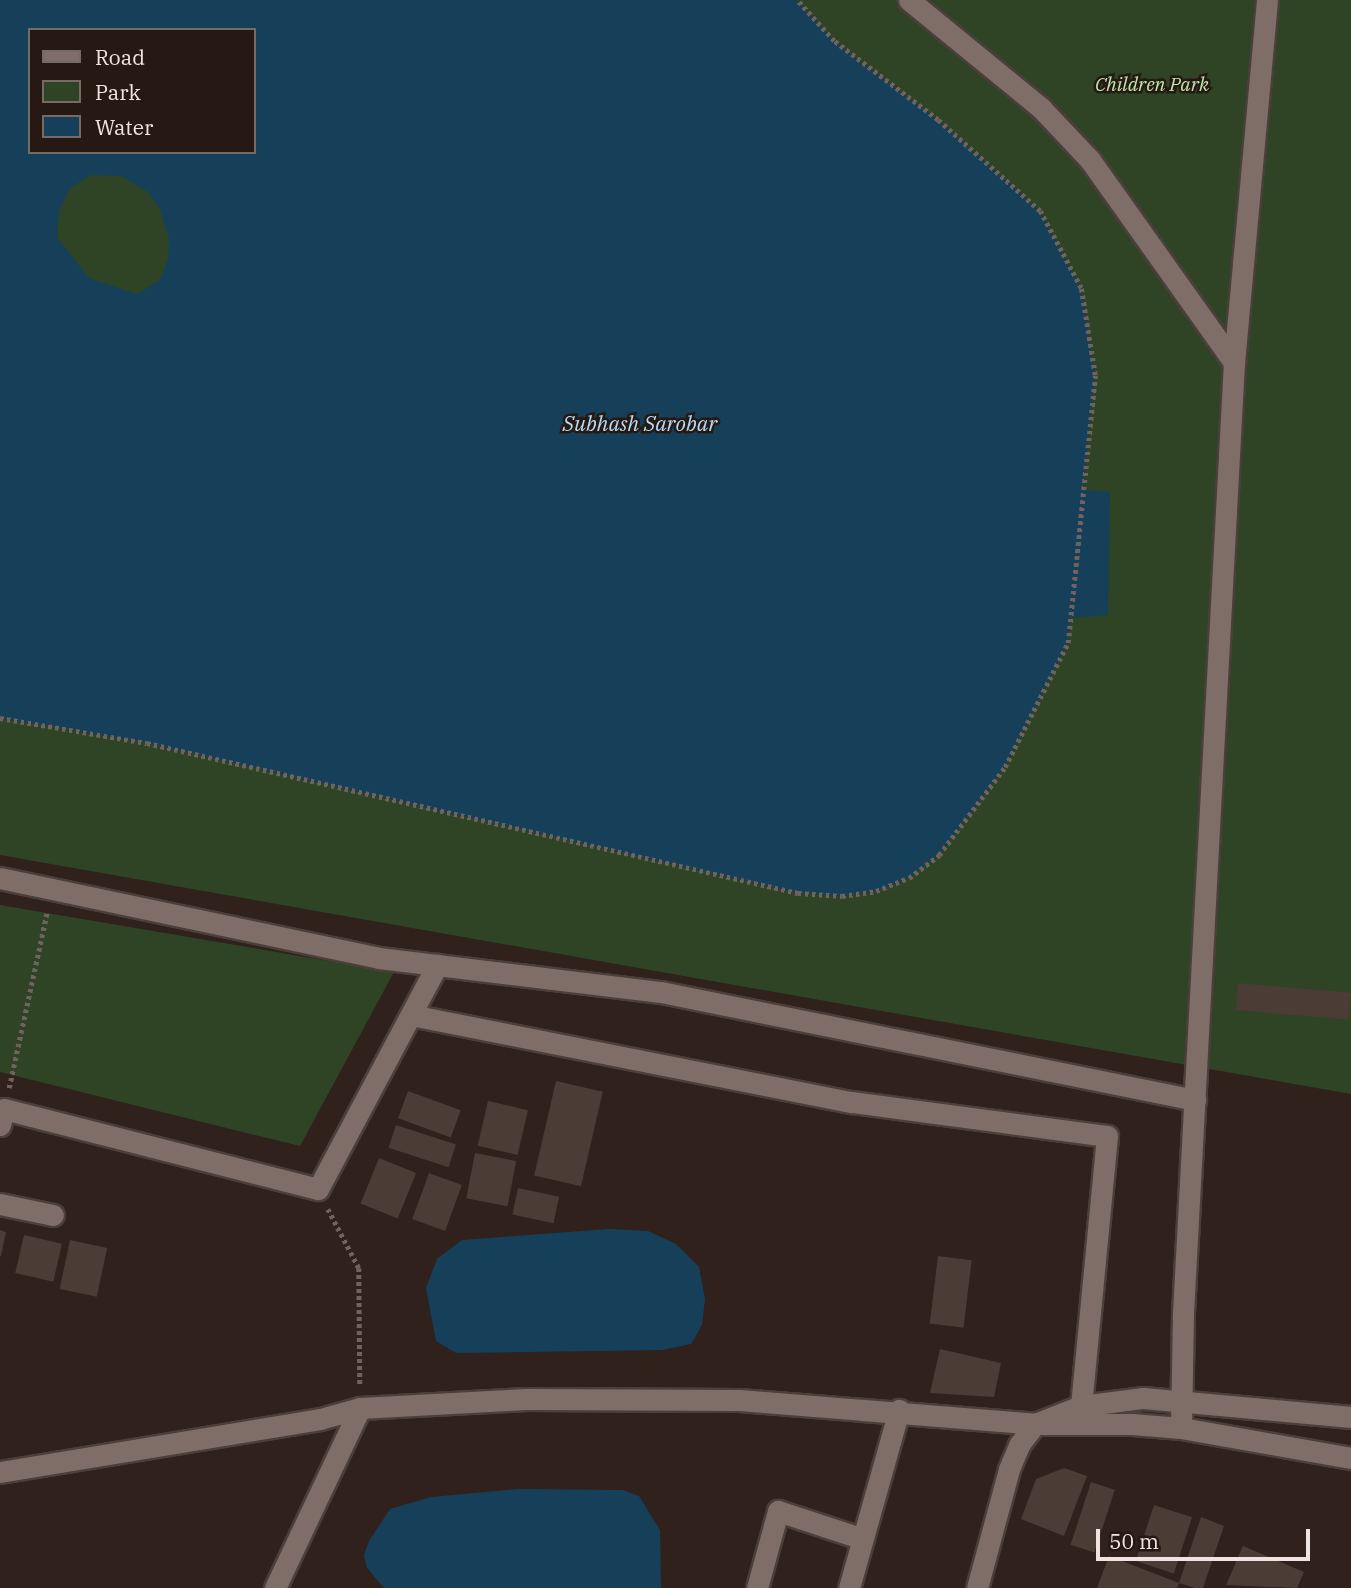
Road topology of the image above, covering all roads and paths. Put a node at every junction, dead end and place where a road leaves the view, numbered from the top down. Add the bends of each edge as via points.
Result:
1 (797, 0) edge
2 (909, 0) edge
3 (1267, 0) edge
4 (1234, 363) junction
5 (0, 718) edge
6 (0, 878) edge
7 (52, 888) junction
8 (437, 965) junction
9 (411, 1015) junction
10 (1195, 1100) junction
11 (1, 1114) edge
12 (318, 1189) junction
13 (0, 1204) edge
14 (53, 1215) dead end
15 (1182, 1400) junction
16 (1081, 1406) junction
17 (360, 1408) junction
18 (900, 1410) junction
19 (1351, 1417) edge
20 (1035, 1424) junction
21 (1181, 1428) junction
22 (1351, 1458) edge
23 (0, 1472) edge
24 (863, 1539) junction
25 (275, 1588) edge
26 (757, 1588) edge
27 (849, 1588) edge
28 (977, 1588) edge

1 - 5 path via 834,41 938,120 1040,211 1081,288 1095,375 1068,643 1005,767 939,855 909,878 876,891 842,896 798,893 147,743
2 - 4 street via 1041,108 1090,160
3 - 4 street
4 - 10 street
6 - 7 street
7 - 8 street via 366,956
7 - 11 path
8 - 9 street
8 - 10 street via 661,992
9 - 12 street
9 - 16 street via 852,1102 1107,1136
10 - 15 street
11 - 12 street
12 - 17 path via 359,1268
13 - 14 street
15 - 16 street via 1143,1398
15 - 19 street
15 - 21 street
16 - 20 street
17 - 18 street via 615,1398
17 - 23 street via 320,1419
17 - 25 street
18 - 20 street
18 - 24 street
20 - 21 street
20 - 28 street via 1019,1444 1009,1469
21 - 22 street
24 - 26 street via 778,1511
24 - 27 street

